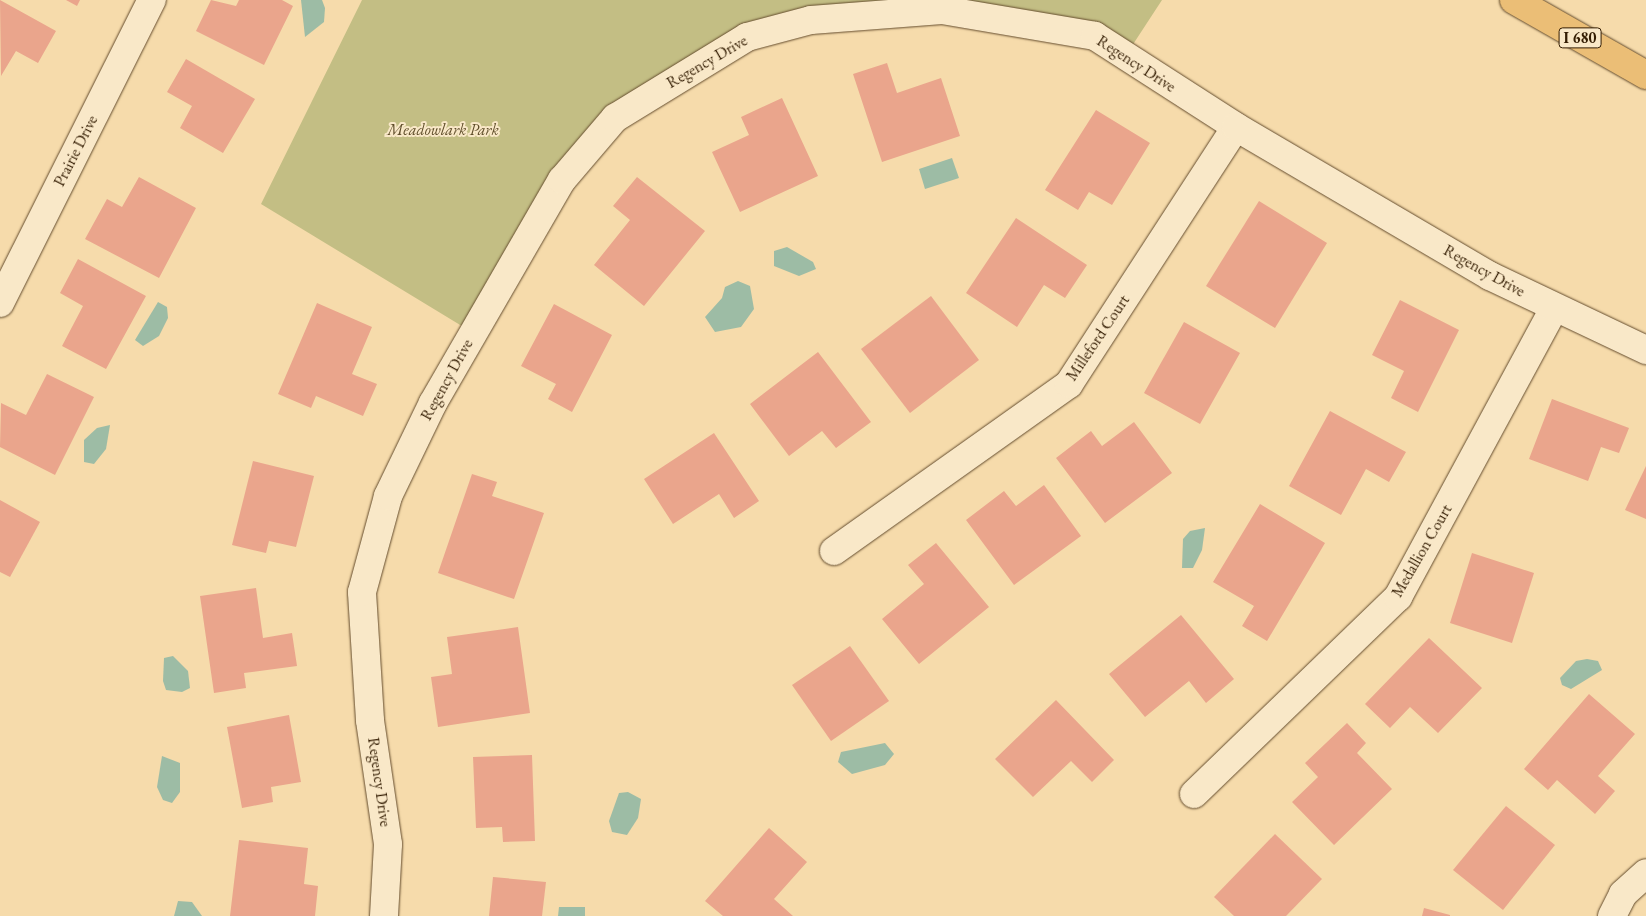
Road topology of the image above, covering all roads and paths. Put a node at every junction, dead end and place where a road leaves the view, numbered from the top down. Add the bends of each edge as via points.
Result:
1 (152, 0) edge
2 (1514, 0) edge
3 (1646, 75) edge
4 (1236, 127) junction
5 (0, 302) edge
6 (1554, 309) junction
7 (1646, 350) edge
8 (834, 551) dead end
9 (1194, 794) dead end
10 (1646, 873) edge
11 (384, 916) edge
12 (1612, 916) edge

1 - 5 street, Prairie Drive
2 - 3 highway, I 680
4 - 6 street, Regency Drive
4 - 8 street, Milleford Court via 1069,384
4 - 11 street, Regency Drive via 1095,36 942,10 811,20 747,37 615,118 562,180 433,403 388,496 362,592 370,720 388,844
6 - 7 street, Regency Drive
6 - 9 street, Medallion Court via 1398,597
10 - 12 street via 1623,894

